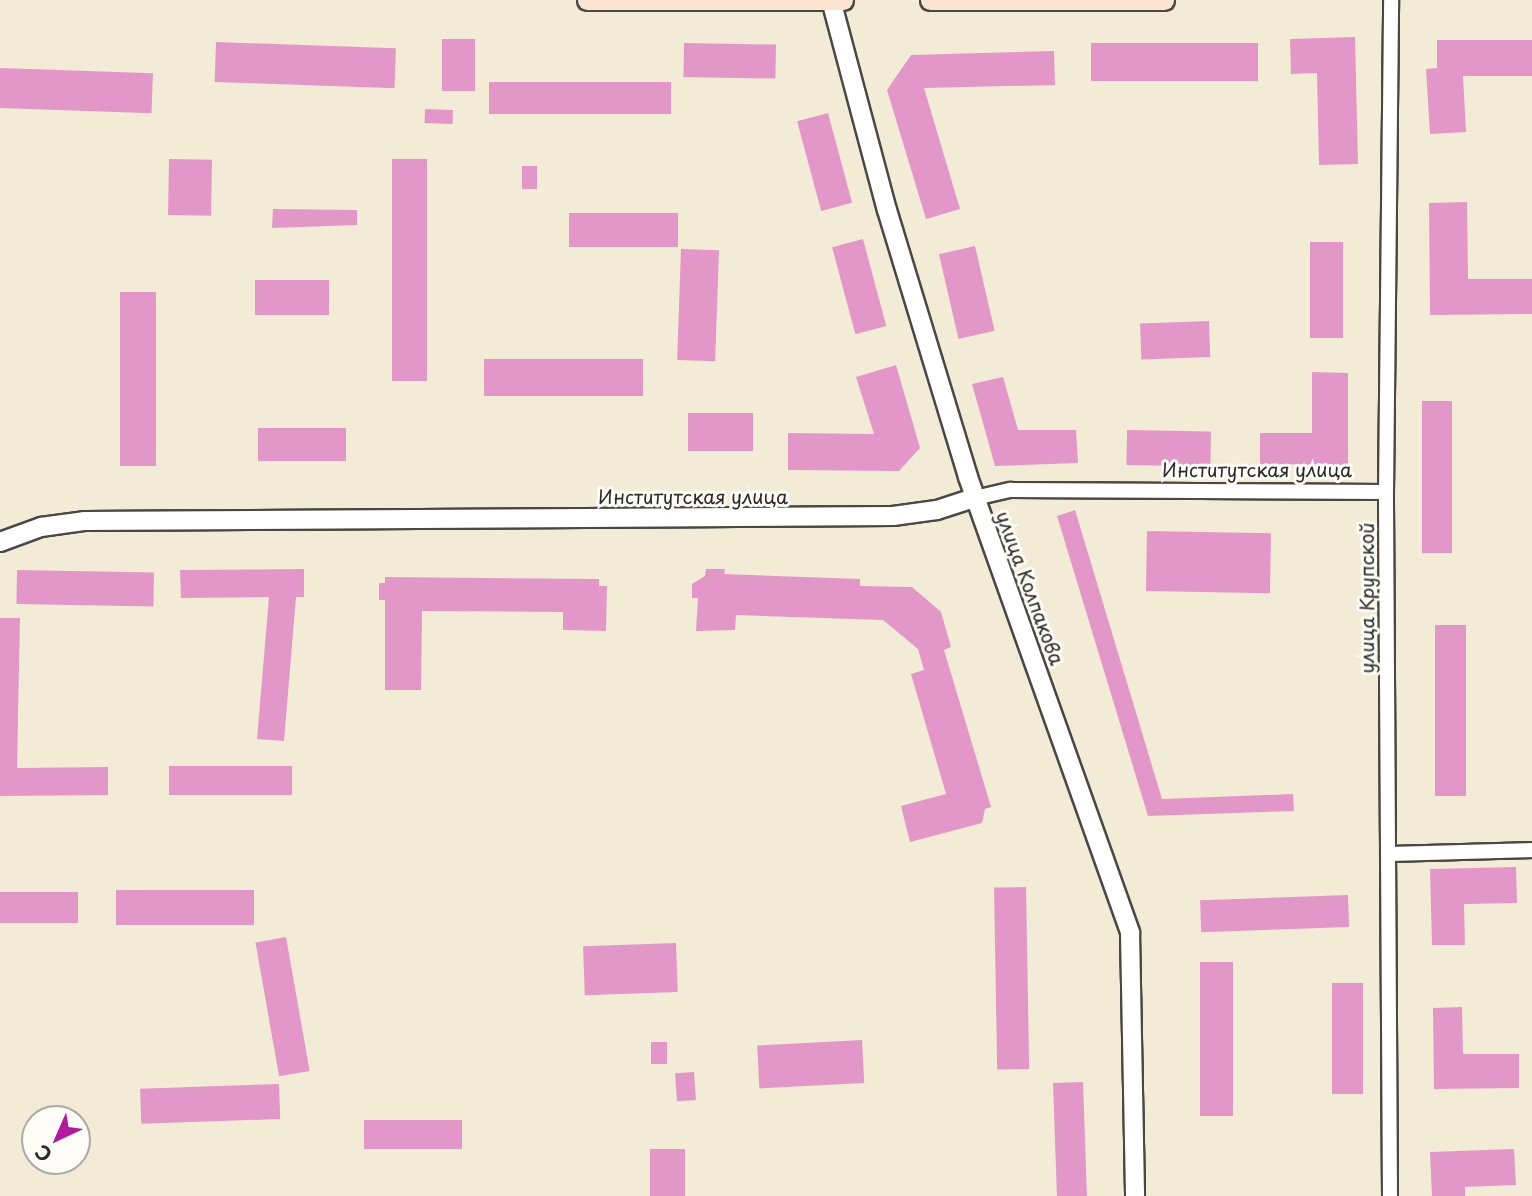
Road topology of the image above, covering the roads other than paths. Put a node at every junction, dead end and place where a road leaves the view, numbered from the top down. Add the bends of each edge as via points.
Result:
1 (587, 0) edge
2 (831, 0) edge
3 (843, 0) edge
4 (930, 0) edge
5 (1164, 0) edge
6 (1391, 0) edge
7 (1386, 492) junction
8 (975, 498) junction
9 (0, 542) edge
10 (1532, 850) edge
11 (1388, 854) junction
12 (1135, 1196) edge
13 (1390, 1196) edge

1 - 2 main road
2 - 3 main road
2 - 8 street, улица Колпакова via 891,222
4 - 5 main road
6 - 7 street, улица Крупской
7 - 8 street, Институтская улица via 1011,490
7 - 11 street, улица Крупской
8 - 9 street, Институтская улица via 937,510 893,516 85,521 41,527
8 - 12 street, улица Колпакова via 1130,933
10 - 11 street
11 - 13 street, улица Крупской

